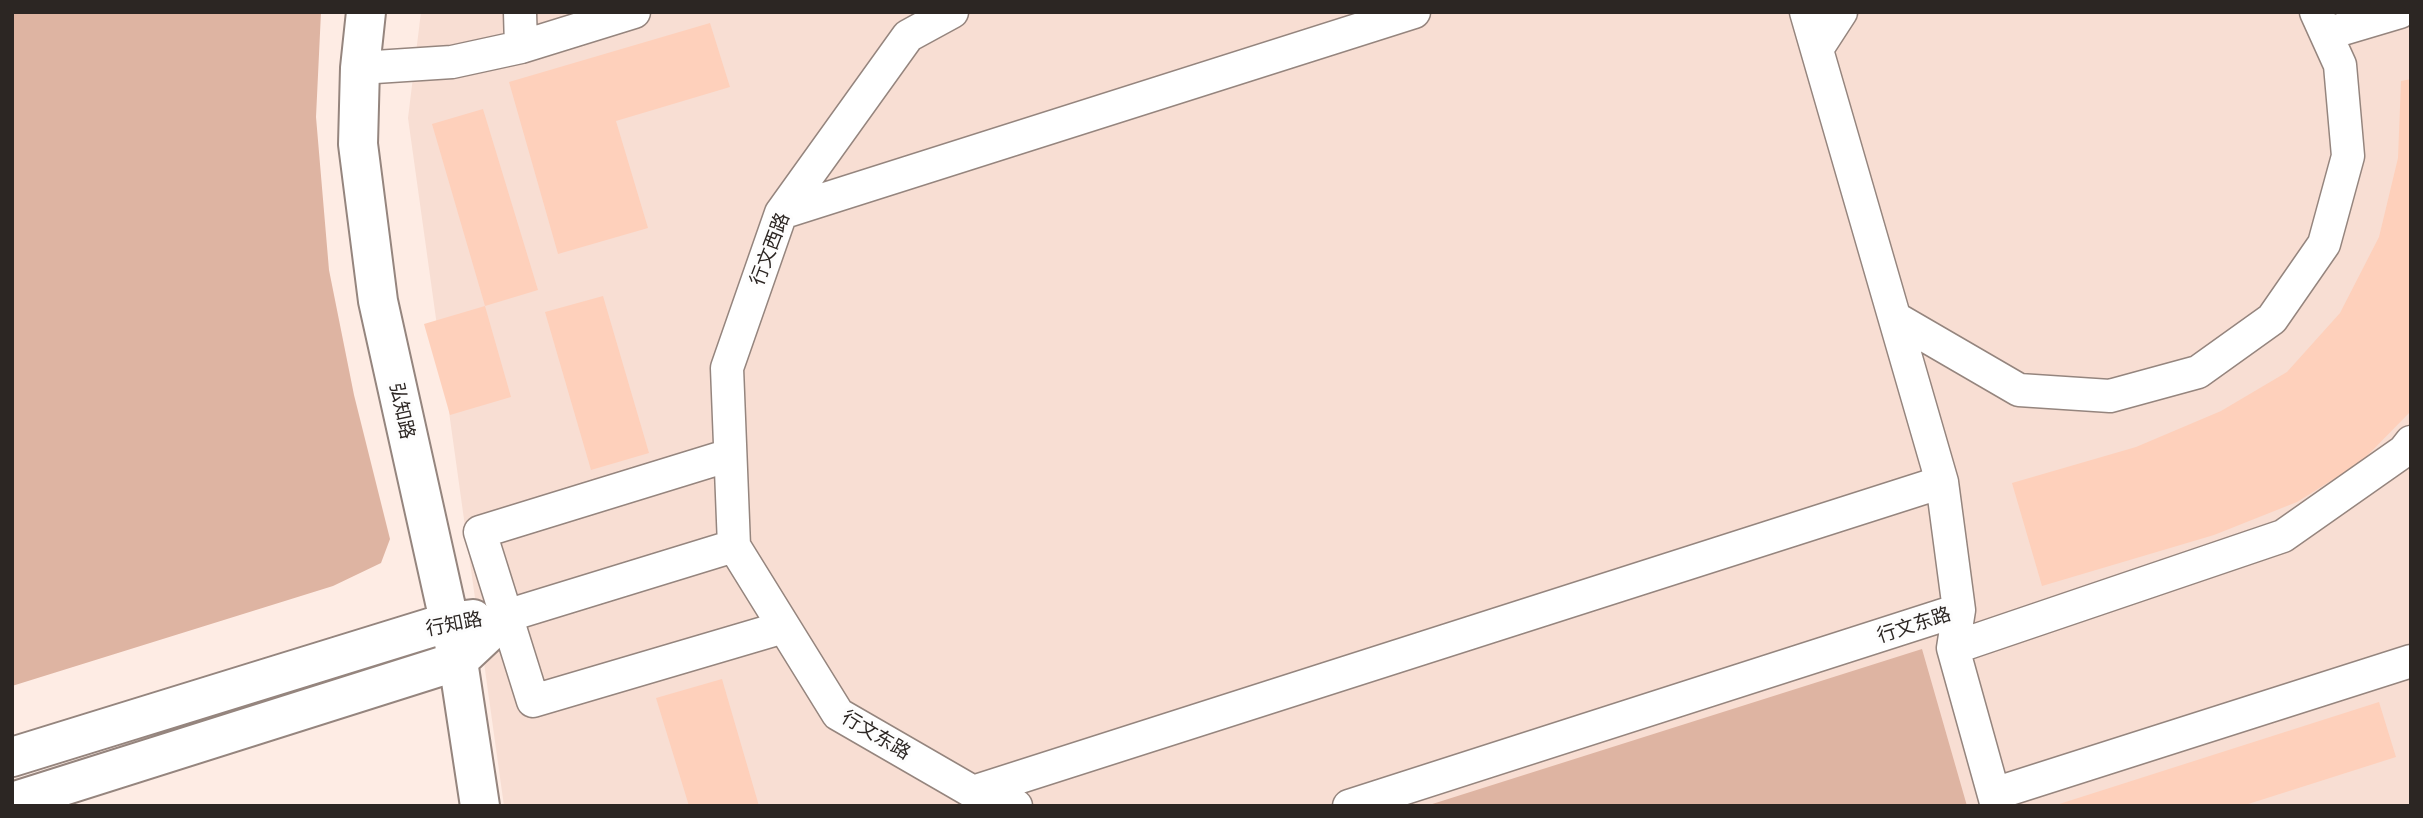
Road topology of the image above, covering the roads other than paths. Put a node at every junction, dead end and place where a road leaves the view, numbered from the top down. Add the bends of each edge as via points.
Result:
1 (366, 12) edge
2 (520, 12) edge
3 (634, 12) edge
4 (952, 12) edge
5 (1414, 12) edge
6 (1806, 12) edge
7 (1841, 12) edge
8 (2400, 12) edge
9 (2321, 23) edge
10 (521, 47) junction
11 (1817, 50) junction
12 (360, 68) junction
13 (781, 213) junction
14 (1895, 318) junction
15 (2411, 442) edge
16 (730, 455) junction
17 (1942, 482) junction
18 (734, 546) junction
19 (1959, 610) junction
20 (506, 616) junction
21 (449, 622) junction
22 (784, 627) junction
23 (1953, 648) junction
24 (458, 661) junction
25 (2411, 661) edge
26 (12, 757) edge
27 (973, 792) junction
28 (1996, 800) edge
29 (12, 802) edge
30 (480, 806) edge
31 (1016, 806) edge
32 (1349, 806) edge

1 - 12 street, 弘知路
2 - 10 street
3 - 10 street
4 - 13 street, 行文西路 via 908,36
5 - 13 street
6 - 11 street
7 - 11 street
8 - 9 street
9 - 14 street via 2340,65 2348,156 2324,244 2272,319 2198,372 2110,396 2019,390
10 - 12 street via 452,62
11 - 14 street
12 - 21 street, 弘知路 via 358,144 378,301
13 - 16 street, 行文西路 via 727,369
14 - 17 street
15 - 23 street, 行文东路 via 2283,536
16 - 18 street, 行文西路
16 - 20 street via 480,532
17 - 19 street
17 - 27 street
18 - 20 street
18 - 22 street, 行文东路
19 - 23 street, 行文东路
19 - 32 street, 行文东路
20 - 21 street, 行知路
20 - 22 street via 533,701
20 - 24 street, 行知路
21 - 24 street, 弘知路
21 - 26 street, 行知路
22 - 27 street, 行文东路 via 838,714
23 - 28 street
24 - 29 street, 行知路
24 - 30 street, 弘知路
25 - 28 street
27 - 31 street, 行文东路

